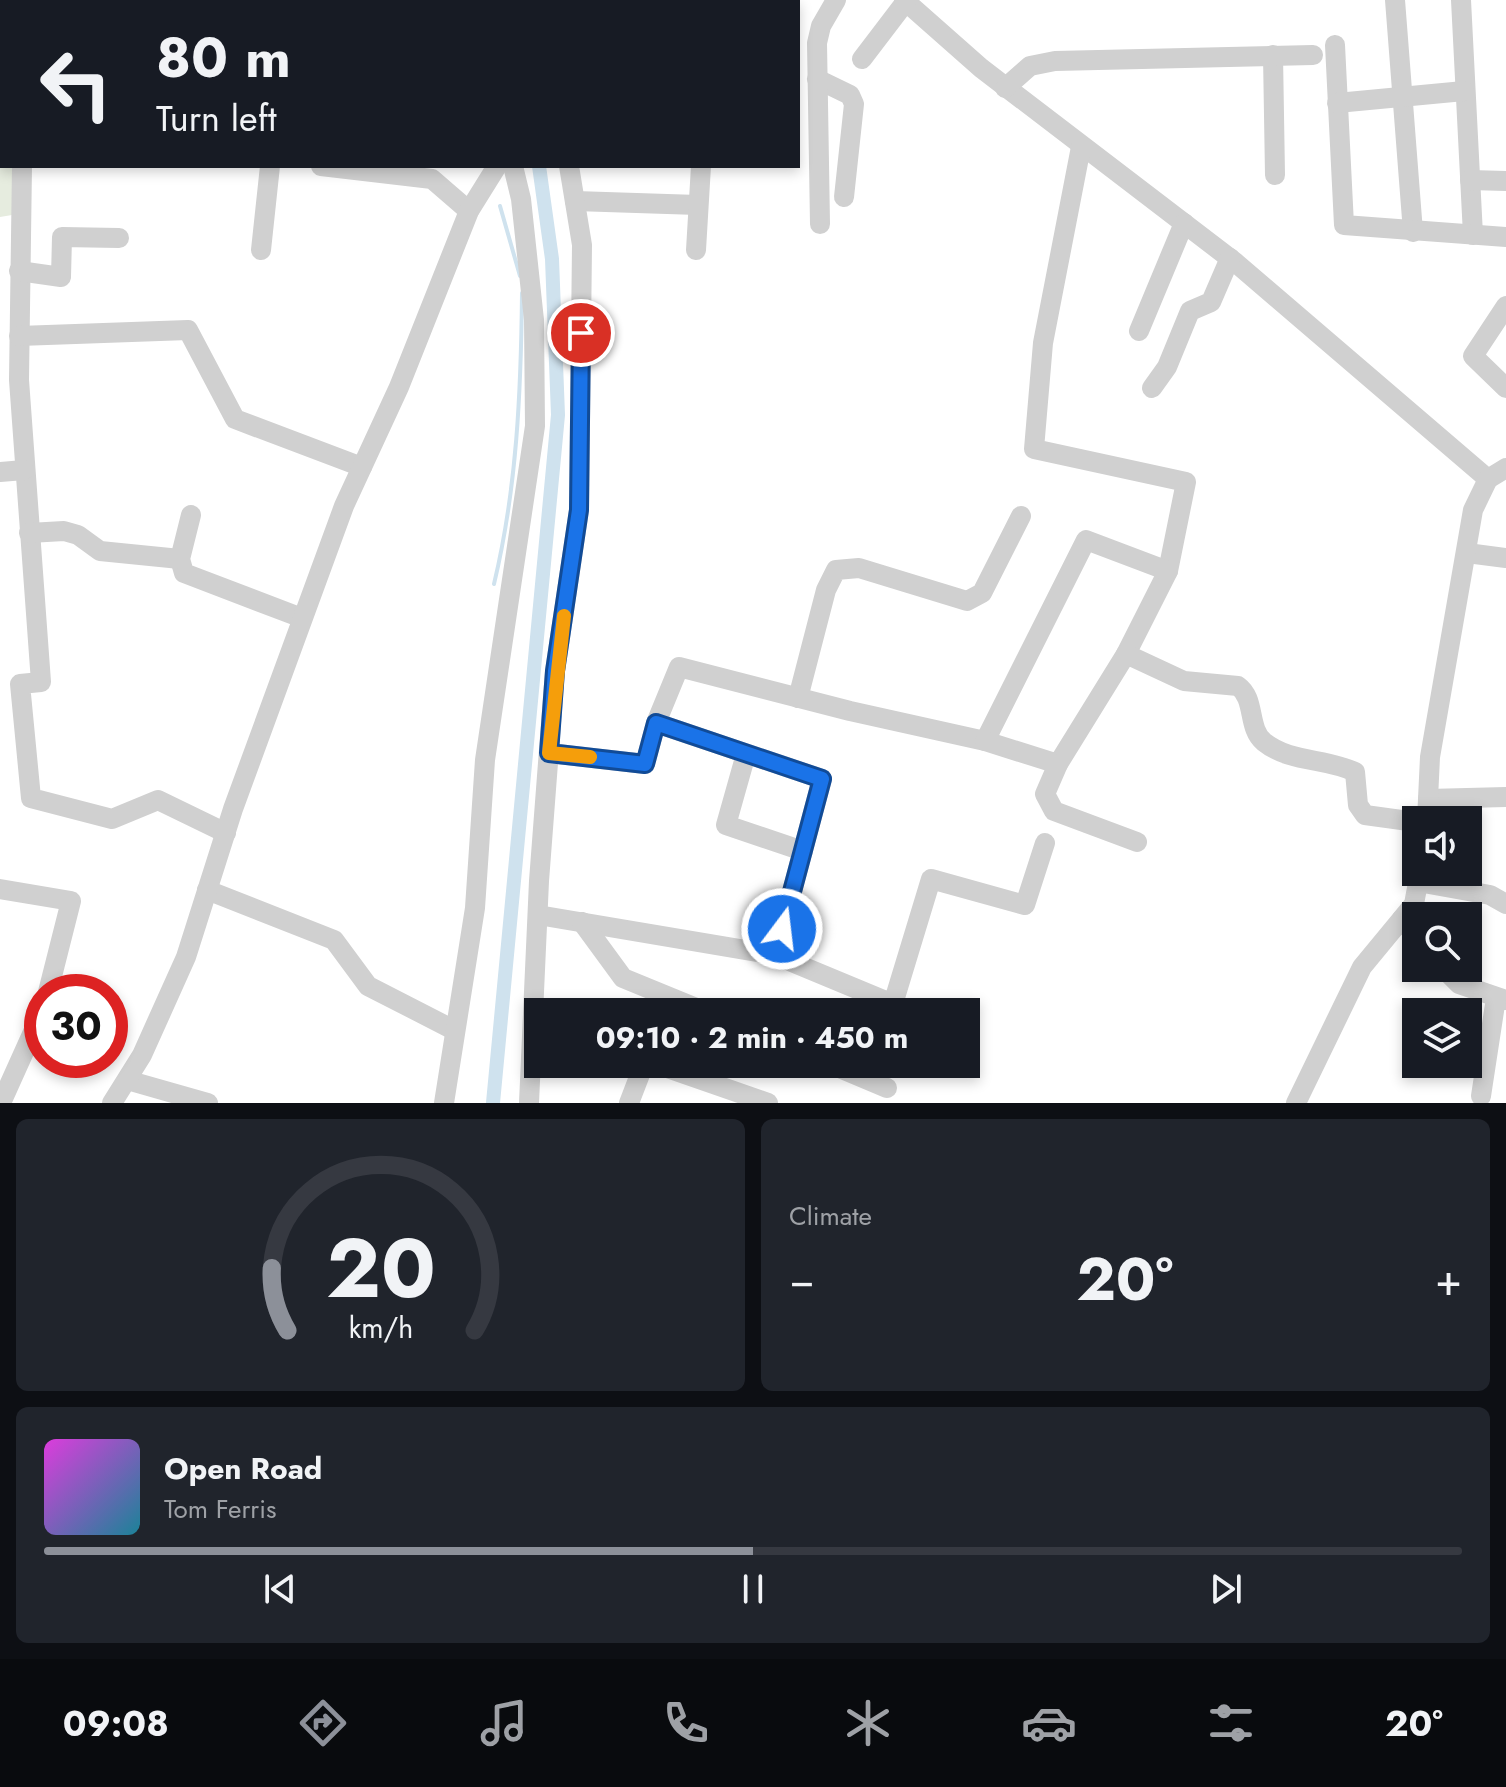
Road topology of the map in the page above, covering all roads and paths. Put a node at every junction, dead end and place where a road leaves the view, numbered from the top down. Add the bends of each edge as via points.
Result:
1 (836, 0) edge
2 (906, 0) edge
3 (1395, 0) edge
4 (1461, 0) edge
5 (1335, 45) dead end
6 (1273, 55) junction
7 (1313, 55) dead end
8 (862, 59) dead end
9 (817, 79) junction
10 (1005, 88) junction
11 (1464, 91) junction
12 (1403, 99) junction
13 (1337, 103) junction
14 (1081, 147) junction
15 (21, 168) edge
16 (270, 168) edge
17 (358, 168) edge
18 (496, 168) edge
19 (513, 168) edge
20 (569, 168) edge
21 (701, 168) edge
22 (432, 172) edge
23 (1275, 175) dead end
24 (1470, 180) junction
25 (1506, 181) edge
26 (844, 197) dead end
27 (575, 201) junction
28 (698, 205) junction
29 (469, 211) junction
30 (9, 216) edge
31 (1184, 223) junction
32 (820, 224) dead end
33 (1413, 232) junction
34 (1473, 235) junction
35 (1506, 237) edge
36 (119, 238) dead end
37 (261, 250) dead end
38 (696, 250) dead end
39 (1230, 258) junction
40 (19, 271) junction
41 (9, 298) edge
42 (1506, 306) edge
43 (1139, 331) dead end
44 (19, 336) junction
45 (9, 381) edge
46 (1152, 388) dead end
47 (1506, 388) edge
48 (362, 467) junction
49 (24, 470) junction
50 (0, 472) edge
51 (1497, 474) edge
52 (191, 515) dead end
53 (1021, 516) dead end
54 (29, 533) junction
55 (1467, 553) junction
56 (1506, 558) edge
57 (180, 559) junction
58 (1168, 571) junction
59 (302, 618) junction
60 (1126, 654) junction
61 (798, 698) junction
62 (656, 723) junction
63 (985, 741) junction
64 (549, 753) junction
65 (746, 754) junction
66 (1058, 764) junction
67 (1506, 797) edge
68 (1427, 806) edge
69 (1451, 806) edge
70 (1402, 820) edge
71 (226, 833) junction
72 (1137, 842) dead end
73 (1045, 843) dead end
74 (803, 851) junction
75 (1454, 886) edge
76 (0, 889) edge
77 (207, 890) junction
78 (1506, 904) edge
79 (538, 915) junction
80 (1402, 919) edge
81 (582, 922) junction
82 (775, 955) junction
83 (53, 974) edge
84 (1457, 982) edge
85 (672, 998) edge
86 (1501, 999) edge
87 (454, 1030) junction
88 (24, 1052) edge
89 (639, 1078) edge
90 (696, 1078) edge
91 (863, 1078) edge
92 (127, 1080) junction
93 (887, 1088) dead end
94 (1481, 1096) dead end
95 (1, 1103) edge
96 (112, 1103) edge
97 (208, 1103) edge
98 (444, 1103) edge
99 (529, 1103) edge
100 (629, 1103) edge
101 (768, 1103) edge
102 (1296, 1103) edge

1 - 9 street via 821,26
2 - 8 street
2 - 10 street
3 - 12 street
4 - 11 street
5 - 13 street
6 - 7 street
6 - 10 street via 1055,61 1030,66
6 - 23 street
9 - 26 street via 839,87 854,104
9 - 32 street
10 - 14 street
11 - 12 street
11 - 24 street
12 - 13 street
12 - 33 street
13 - 33 street via 1344,225
14 - 31 street
14 - 58 street via 1043,343 1034,449 1186,482
15 - 30 street
16 - 37 street
17 - 22 street
18 - 29 street
19 - 87 street via 534,320 535,426 485,760 475,908
20 - 27 street
21 - 28 street
22 - 29 street
24 - 25 street
24 - 34 street
27 - 28 street
27 - 64 street via 582,245 579,510 555,671
28 - 38 street
29 - 48 street
30 - 40 street
31 - 39 street
31 - 43 street
33 - 34 street
34 - 35 street
36 - 40 street via 62,237 61,277
39 - 46 street via 1211,302 1190,311 1167,367
39 - 51 street
40 - 41 street
41 - 44 street
42 - 47 street via 1473,356
44 - 45 street
44 - 48 street via 188,330 235,419
45 - 49 street
48 - 59 street
49 - 50 street
49 - 54 street
51 - 55 street via 1473,510
52 - 57 street
53 - 61 street via 982,593 967,601 859,568 836,570
54 - 57 street via 64,531 100,551
54 - 71 street via 41,682 20,684 31,798 112,819 158,800
55 - 56 street
55 - 68 street via 1430,757
57 - 59 street via 184,573
58 - 60 street
58 - 63 street via 1086,540
59 - 71 street
60 - 66 street
60 - 70 street via 1184,681 1238,686 1245,691 1265,742 1294,756 1355,772 1358,805 1365,815
61 - 62 street via 679,667
61 - 63 street
62 - 64 street via 645,764
62 - 65 street
63 - 66 street
64 - 79 street
65 - 74 street via 822,779
65 - 74 street via 726,825
66 - 72 street via 1045,794 1054,811
67 - 69 street
71 - 77 street
73 - 82 street via 1025,905 931,879 893,1004
74 - 82 street
75 - 78 street
76 - 83 street via 71,901
77 - 87 street via 334,940 368,986
77 - 92 street via 186,957
79 - 81 street
79 - 99 street
80 - 102 street via 1362,967
81 - 82 street
81 - 85 street via 623,978
84 - 86 street
86 - 94 street
87 - 98 street
88 - 95 street
89 - 100 street
90 - 101 street
91 - 93 street
92 - 96 street
92 - 97 street

